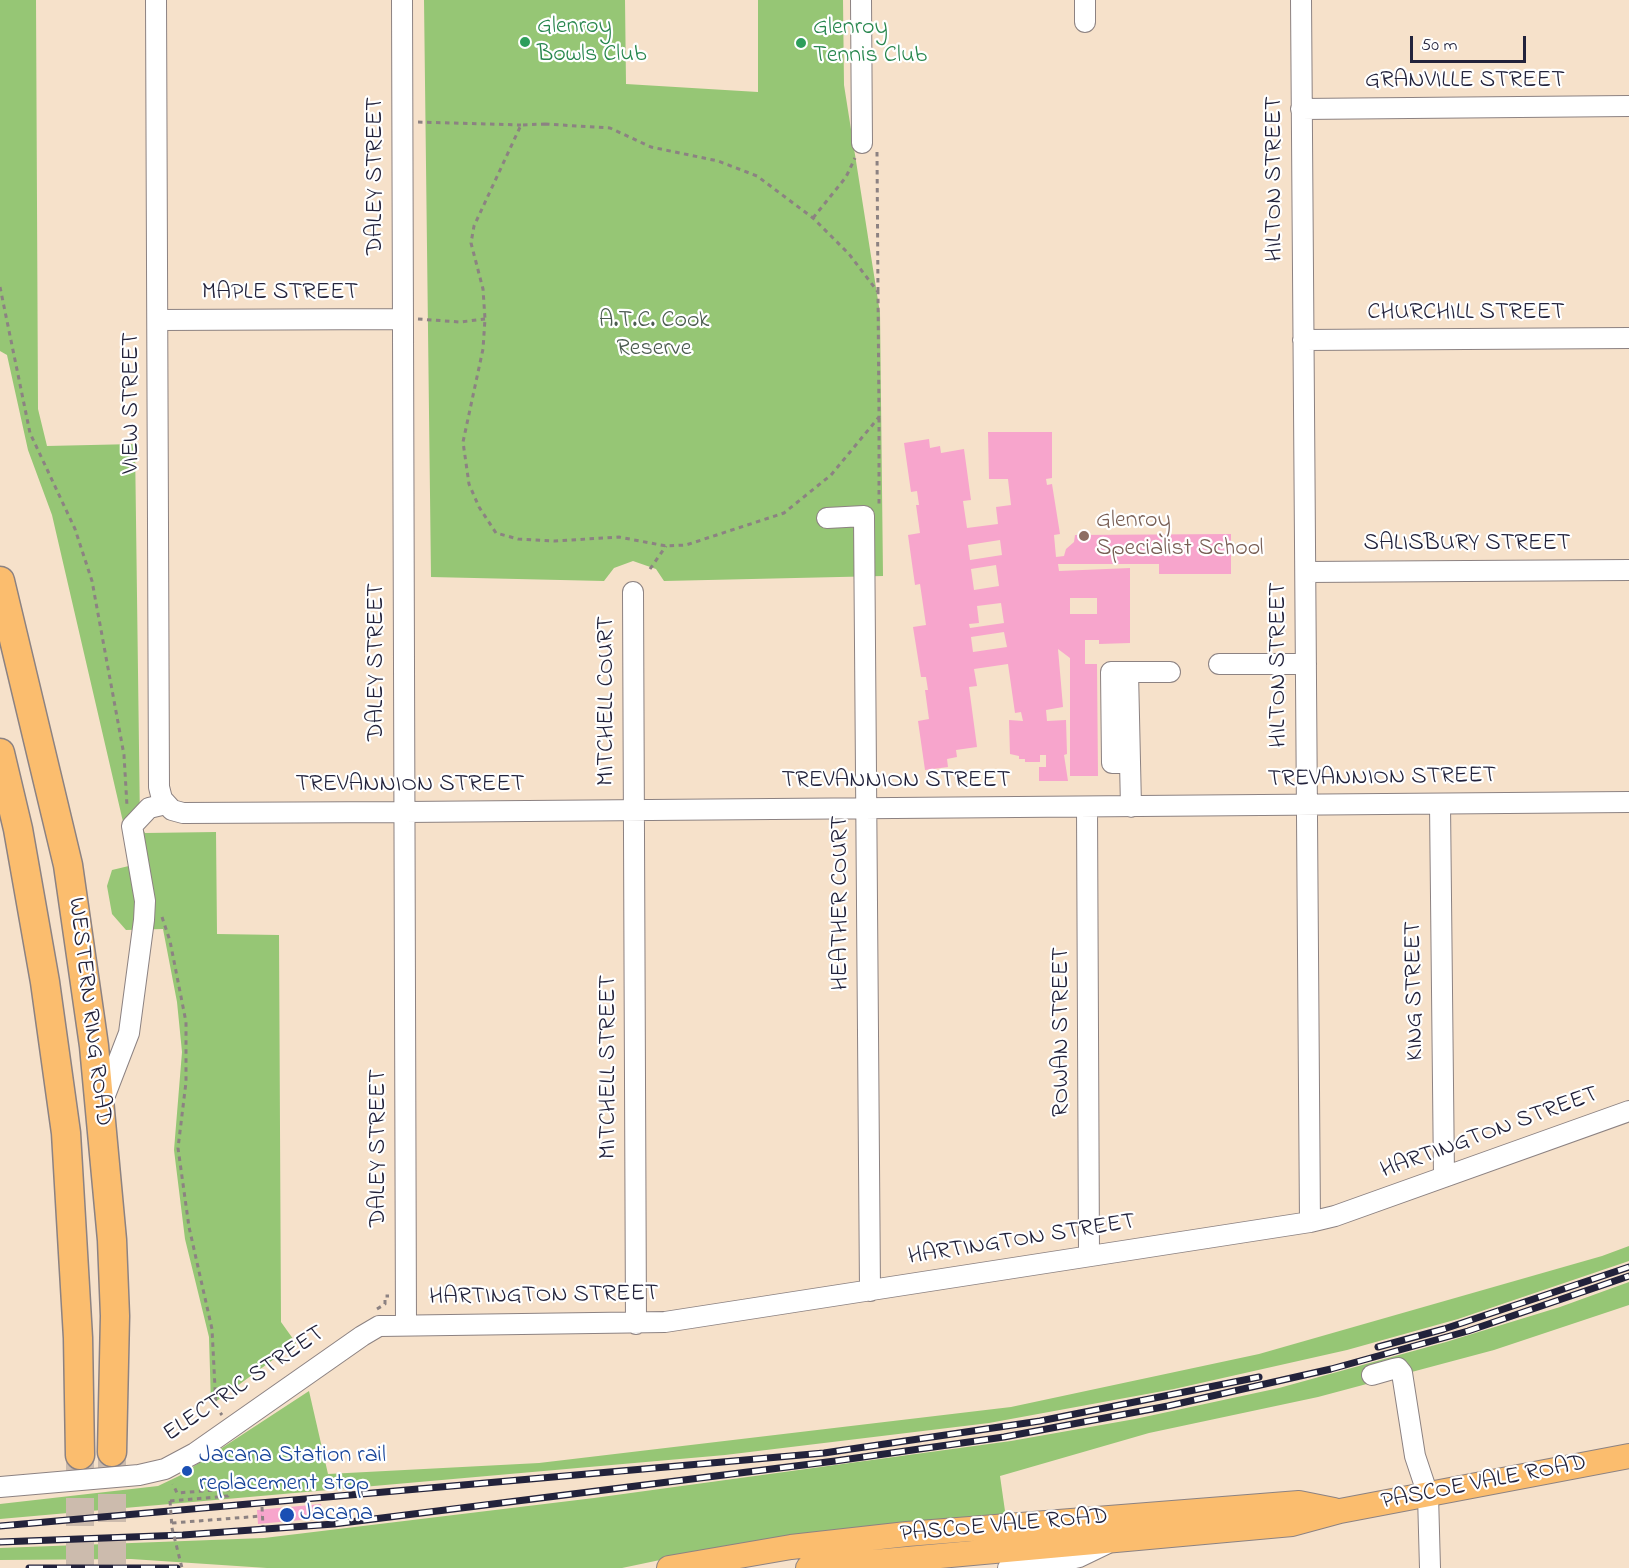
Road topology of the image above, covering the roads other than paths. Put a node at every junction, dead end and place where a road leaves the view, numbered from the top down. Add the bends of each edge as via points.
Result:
1 (156, 0) edge
2 (402, 0) edge
3 (861, 0) edge
4 (1085, 0) edge
5 (1301, 0) edge
6 (1085, 22) dead end
7 (1629, 106) edge
8 (1301, 109) junction
9 (862, 143) road end
10 (403, 319) junction
11 (158, 320) junction
12 (1629, 338) edge
13 (1303, 340) junction
14 (827, 518) dead end
15 (1629, 570) edge
16 (1305, 572) junction
17 (0, 581) edge
18 (633, 592) dead end
19 (1219, 664) dead end
20 (1306, 664) junction
21 (1170, 672) dead end
22 (0, 753) edge
23 (1629, 802) edge
24 (166, 804) junction
25 (1440, 804) junction
26 (1306, 805) junction
27 (1087, 807) junction
28 (1131, 807) junction
29 (866, 808) junction
30 (634, 810) junction
31 (405, 812) junction
32 (101, 1107) junction
33 (1629, 1111) edge
34 (1444, 1177) junction
35 (1310, 1222) junction
36 (1089, 1256) junction
37 (870, 1291) junction
38 (406, 1324) junction
39 (636, 1324) junction
40 (1372, 1376) dead end
41 (112, 1452) tunnel mouth
42 (80, 1455) tunnel mouth
43 (1629, 1456) edge
44 (0, 1487) edge
45 (1428, 1495) junction
46 (1340, 1511) junction
47 (1111, 1542) junction
48 (669, 1568) edge
49 (808, 1568) edge
50 (1008, 1568) edge
51 (1430, 1568) edge

1 - 11 street, VIEW STREET
2 - 10 street, DALEY STREET
3 - 9 street
4 - 6 street
5 - 8 street, HILTON STREET
7 - 8 street, GRANVILLE STREET
8 - 13 street, HILTON STREET
10 - 11 street, MAPLE STREET
10 - 31 street, DALEY STREET
11 - 24 street, VIEW STREET via 159,787
12 - 13 street, CHURCHILL STREET
13 - 16 street, HILTON STREET
14 - 29 street, HEATHER COURT via 864,516
15 - 16 street, SALISBURY STREET
16 - 20 street, HILTON STREET
17 - 32 highway, WESTERN RING ROAD via 68,865
18 - 30 street, MITCHELL COURT
19 - 20 street
20 - 26 street, HILTON STREET
21 - 28 street via 1128,672
22 - 42 highway, WESTERN RING ROAD via 18,828 43,971 66,1133 78,1338
23 - 25 street, TREVANNION STREET
24 - 31 street, TREVANNION STREET via 183,813
24 - 32 street via 149,808 132,826 145,901 144,920 129,1033
25 - 26 street, TREVANNION STREET
25 - 34 street, KING STREET
26 - 28 street, TREVANNION STREET
26 - 35 street, HILTON STREET
27 - 28 street, TREVANNION STREET
27 - 29 street, TREVANNION STREET
27 - 36 street, ROWAN STREET
29 - 30 street, TREVANNION STREET
29 - 37 street, HEATHER COURT
30 - 31 street, TREVANNION STREET
30 - 39 street, MITCHELL STREET
31 - 38 street, DALEY STREET
32 - 41 highway, WESTERN RING ROAD via 115,1316
33 - 34 street, HARTINGTON STREET
34 - 35 street, HARTINGTON STREET
35 - 36 street, HARTINGTON STREET
36 - 37 street, HARTINGTON STREET
37 - 39 street, HARTINGTON STREET
38 - 39 street, HARTINGTON STREET
38 - 44 street, ELECTRIC STREET via 373,1329 195,1453 165,1469 139,1475
40 - 45 street via 1398,1368 1402,1373 1415,1456
43 - 45 main road, PASCOE VALE ROAD
45 - 46 main road, PASCOE VALE ROAD
45 - 51 street
46 - 47 main road, PASCOE VALE ROAD via 1292,1524
46 - 48 main road, PASCOE VALE ROAD via 1299,1503 907,1534 791,1547
47 - 49 main road, PASCOE VALE ROAD
47 - 50 street via 1079,1557

